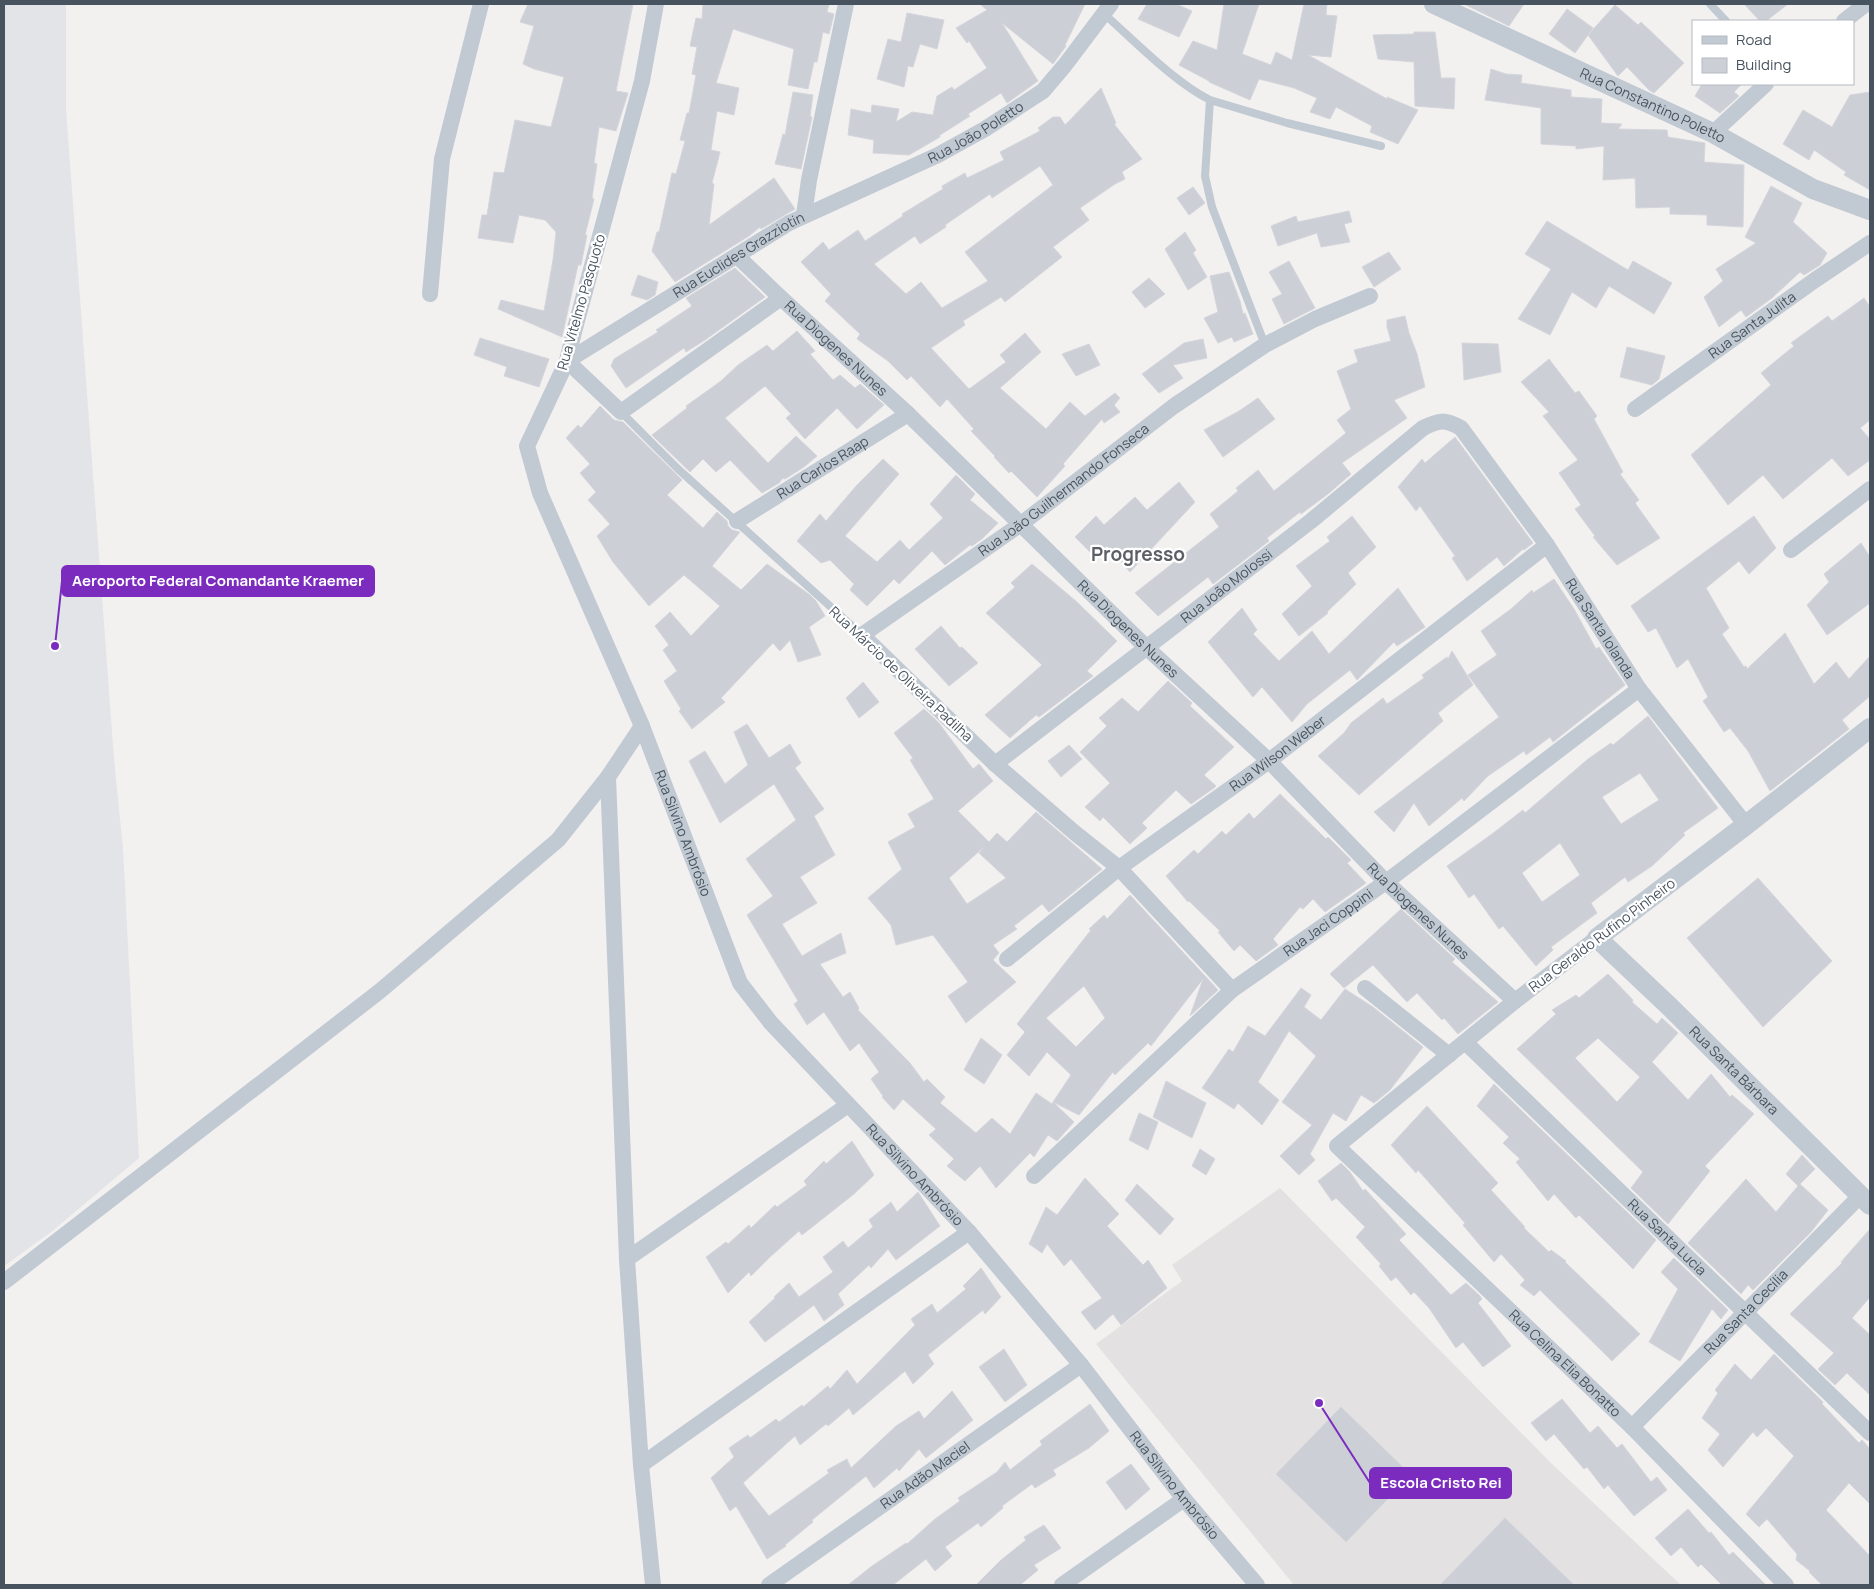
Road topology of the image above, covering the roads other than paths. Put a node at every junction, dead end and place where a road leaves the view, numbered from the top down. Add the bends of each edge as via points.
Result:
1 (482, 4) edge
2 (656, 4) edge
3 (846, 4) edge
4 (1436, 4) edge
5 (1710, 4) edge
6 (1866, 4) edge
7 (1108, 9) edge
8 (1725, 20) edge
9 (1845, 20) edge
10 (1765, 85) edge
11 (1210, 100) junction
12 (1713, 133) junction
13 (1381, 146) dead end
14 (1870, 210) edge
15 (804, 215) junction
16 (1870, 243) edge
17 (738, 257) junction
18 (430, 294) dead end
19 (1370, 296) dead end
20 (781, 298) junction
21 (1265, 344) junction
22 (568, 362) junction
23 (1635, 409) dead end
24 (622, 412) junction
25 (908, 414) junction
26 (1461, 428) joint
27 (1870, 489) edge
28 (737, 521) junction
29 (1021, 524) junction
30 (1547, 545) junction
31 (1790, 550) dead end
32 (862, 634) junction
33 (1147, 648) junction
34 (1639, 689) junction
35 (642, 726) junction
36 (1870, 728) edge
37 (1269, 761) junction
38 (996, 764) junction
39 (608, 777) junction
40 (1746, 825) junction
41 (1119, 868) junction
42 (1386, 882) junction
43 (1597, 938) junction
44 (1007, 960) dead end
45 (1365, 988) dead end
46 (1232, 990) junction
47 (1515, 1001) junction
48 (1465, 1042) junction
49 (1449, 1055) junction
50 (848, 1104) junction
51 (1337, 1146) joint
52 (1034, 1176) dead end
53 (1866, 1200) edge
54 (969, 1232) junction
55 (627, 1259) junction
56 (4, 1282) edge
57 (1745, 1312) junction
58 (1081, 1364) junction
59 (1632, 1427) junction
60 (1870, 1433) edge
61 (641, 1465) junction
62 (1184, 1499) junction
63 (653, 1585) edge
64 (769, 1585) edge
65 (1062, 1585) edge
66 (1257, 1585) edge
67 (1786, 1585) edge

1 - 18 street via 442,159
2 - 22 street, Rua Vitelmo Pasquoto via 642,82
3 - 15 street, Rua Euclides Grazziotin
4 - 12 street, Rua Constantino Poletto
5 - 8 lane
6 - 9 street
7 - 11 lane via 1176,77
7 - 15 street, Rua João Poletto via 1043,91 938,155
10 - 12 street
11 - 13 lane
11 - 21 lane via 1204,176 1212,206
12 - 14 street, Rua Constantino Poletto via 1813,189
15 - 17 street, Rua Euclides Grazziotin
16 - 23 street, Rua Santa Julita
17 - 20 street, Rua Diogenes Nunes
17 - 22 street, Rua Euclides Grazziotin
19 - 21 street, Rua João Guilhermando Fonseca
20 - 24 street
20 - 25 street, Rua Diogenes Nunes
21 - 29 street, Rua João Guilhermando Fonseca via 1174,406
22 - 24 street, Rua Márcio de Oliveira Padilha
22 - 35 street, Rua Vitelmo Pasquoto via 527,446 540,493
24 - 28 lane, Rua Márcio de Oliveira Padilha via 678,469
25 - 28 street, Rua Carlos Raap
25 - 29 street, Rua Diogenes Nunes
26 - 30 street, Rua Santa Iolanda
26 - 33 street, Rua João Molossi via 1448,422 1436,422 1423,428 1311,521
27 - 31 street
28 - 32 lane, Rua Márcio de Oliveira Padilha
29 - 32 street, Rua João Guilhermando Fonseca
29 - 33 street, Rua Diogenes Nunes
30 - 34 street, Rua Santa Iolanda
30 - 37 street, Rua Wilson Weber
32 - 38 street, Rua Márcio de Oliveira Padilha
33 - 37 street, Rua Diogenes Nunes
33 - 38 street, Rua João Molossi
34 - 40 street, Rua Santa Iolanda
34 - 42 street, Rua Jaci Coppini
35 - 39 street
35 - 50 street, Rua Silvino Ambrósio via 740,983 771,1023
36 - 40 street, Rua Geraldo Rufino Pinheiro
37 - 41 street, Rua Wilson Weber
37 - 42 street, Rua Diogenes Nunes
38 - 41 street, Rua Márcio de Oliveira Padilha
39 - 55 street
39 - 56 street via 558,840 380,991
40 - 43 street, Rua Geraldo Rufino Pinheiro
41 - 44 street, Rua Wilson Weber
41 - 46 street, Rua Márcio de Oliveira Padilha
42 - 46 street, Rua Jaci Coppini
42 - 47 street, Rua Diogenes Nunes
43 - 47 street, Rua Geraldo Rufino Pinheiro
43 - 53 street, Rua Santa Bárbara
45 - 49 street
46 - 52 street, Rua Jaci Coppini
47 - 48 street, Rua Geraldo Rufino Pinheiro
48 - 49 street, Rua Geraldo Rufino Pinheiro
48 - 57 street, Rua Santa Lucia
49 - 51 street, Rua Geraldo Rufino Pinheiro
50 - 54 street, Rua Silvino Ambrósio
50 - 55 street
51 - 59 street, Rua Celina Elia Bonatto
53 - 57 street, Rua Santa Cecília
54 - 58 street, Rua Silvino Ambrósio
54 - 61 street
55 - 61 street
57 - 59 street, Rua Santa Cecília
57 - 60 street, Rua Santa Lucia
58 - 62 street, Rua Silvino Ambrósio
58 - 64 street, Rua Adão Maciel
59 - 67 street, Rua Celina Elia Bonatto
61 - 63 street
62 - 65 street
62 - 66 street, Rua Silvino Ambrósio

